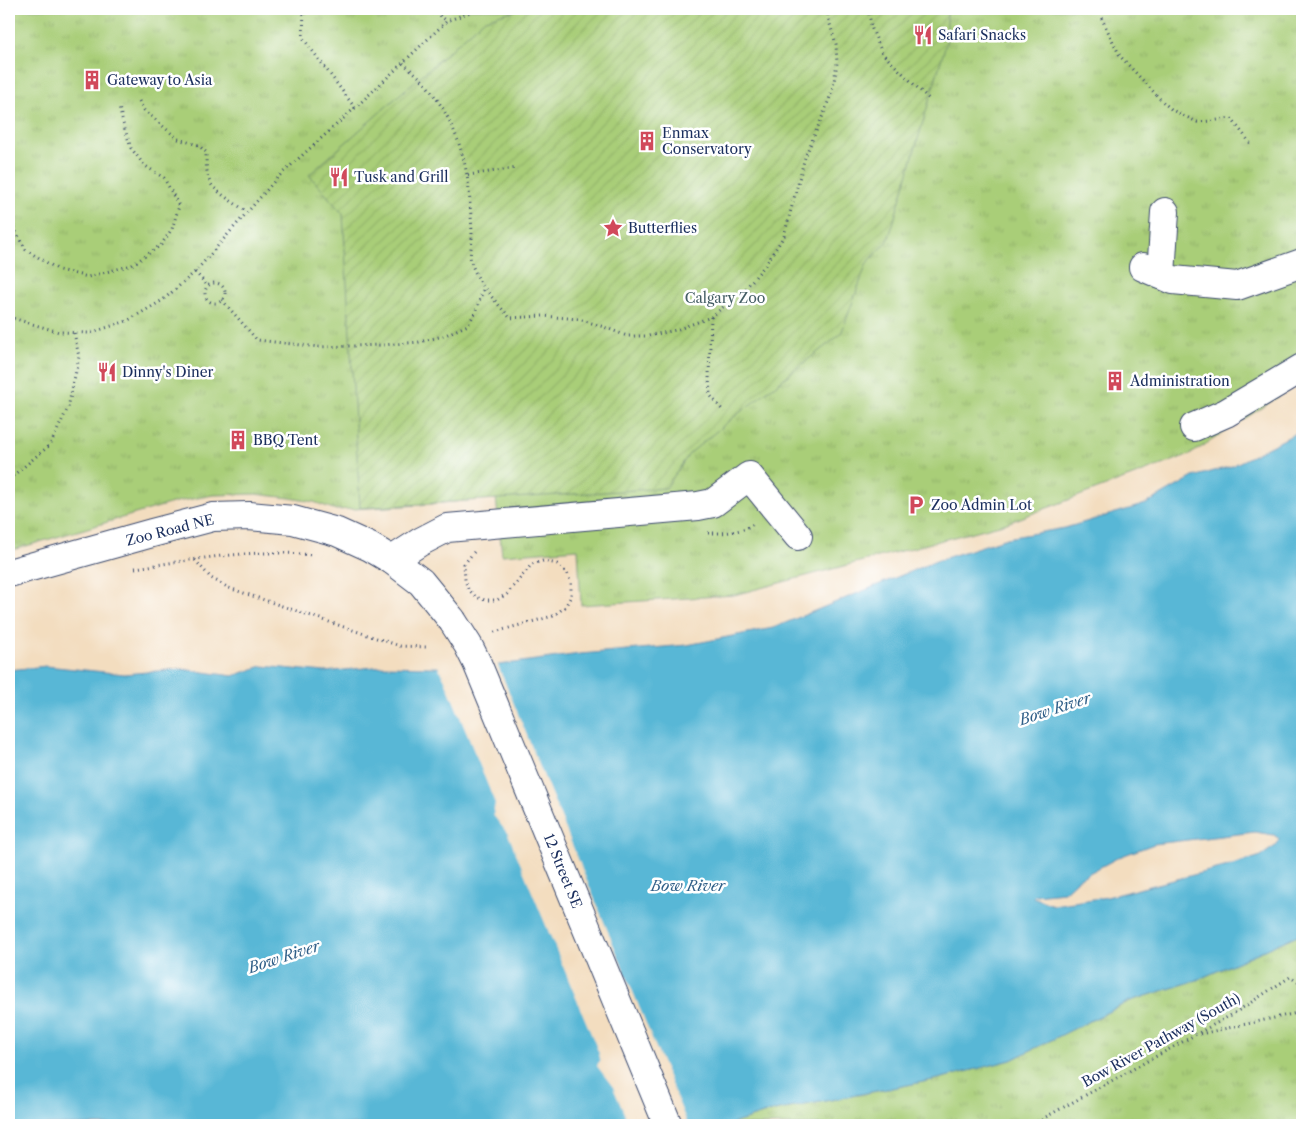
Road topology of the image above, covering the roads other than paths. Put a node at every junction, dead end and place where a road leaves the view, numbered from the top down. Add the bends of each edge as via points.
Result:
1 (1165, 212) dead end
2 (1302, 262) edge
3 (1302, 368) edge
4 (1194, 428) dead end
5 (798, 536) dead end
6 (392, 560) junction
7 (9, 574) edge
8 (452, 620) joint
9 (668, 1125) edge

1 - 2 street via 1152,271 1173,280 1237,286
3 - 4 street
5 - 6 street via 749,476 713,504 447,528
6 - 7 street, Zoo Road NE via 337,532 293,520 213,517
6 - 8 street, Zoo Road NE via 421,582
8 - 9 street, 12 Street SE, bridge via 477,663

